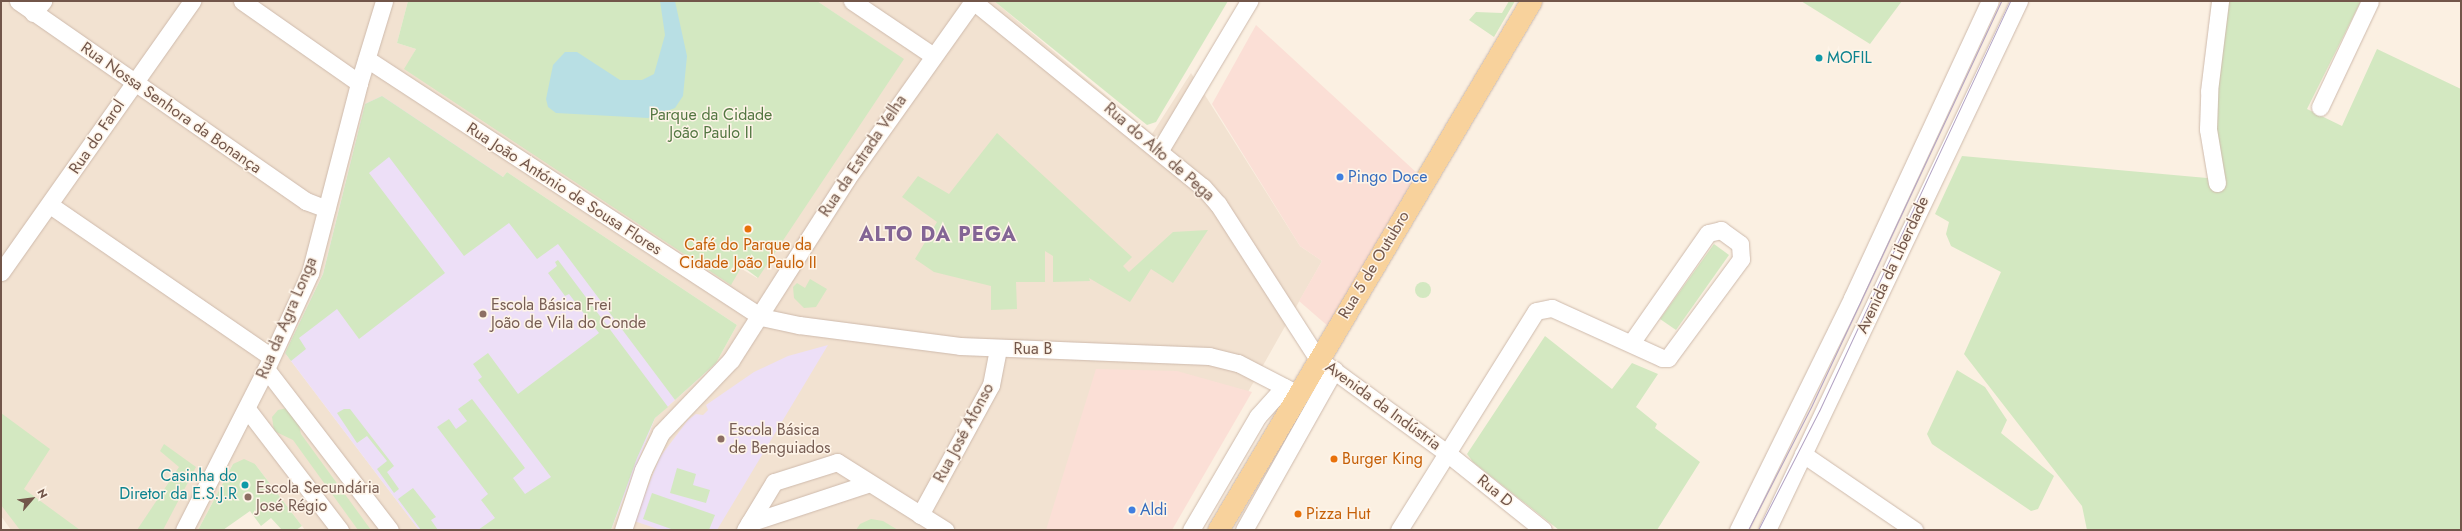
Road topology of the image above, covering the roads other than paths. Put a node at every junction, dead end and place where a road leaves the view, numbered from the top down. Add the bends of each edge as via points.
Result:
1 (18, 1) edge
2 (192, 1) edge
3 (242, 1) edge
4 (384, 1) edge
5 (852, 1) edge
6 (973, 1) edge
7 (1249, 1) edge
8 (1531, 1) edge
9 (1990, 1) edge
10 (2019, 1) edge
11 (2220, 1) edge
12 (2370, 1) edge
13 (38, 7) edge
14 (932, 55) junction
15 (367, 59) junction
16 (134, 83) junction
17 (359, 83) junction
18 (2320, 107) dead end
19 (1160, 150) junction
20 (2217, 183) dead end
21 (50, 205) junction
22 (327, 209) junction
23 (1, 272) edge
24 (761, 317) junction
25 (1631, 343) junction
26 (998, 349) junction
27 (269, 363) junction
28 (1326, 365) junction
29 (1291, 390) junction
30 (246, 409) junction
31 (1447, 452) junction
32 (1803, 454) junction
33 (870, 483) junction
34 (920, 515) junction
35 (747, 527) edge
36 (184, 530) edge
37 (340, 530) edge
38 (390, 530) edge
39 (623, 530) edge
40 (945, 530) edge
41 (1191, 530) edge
42 (1218, 530) edge
43 (1244, 530) edge
44 (1400, 530) edge
45 (1543, 530) edge
46 (1738, 530) edge
47 (1767, 530) edge
48 (1914, 530) edge

1 - 13 street, Rua Nossa Senhora da Bonança
2 - 16 street, Rua do Farol
3 - 17 street
4 - 15 street, Rua da Agra Longa
5 - 14 street
6 - 14 street, Rua da Estrada Velha
6 - 19 street, Rua do Alto de Pega
7 - 19 street
8 - 28 main road, Rua 5 de Outubro
9 - 46 street, Avenida da Liberdade via 1849,305
10 - 32 street, Avenida da Liberdade
11 - 20 street via 2209,91 2208,130
12 - 18 street
13 - 16 street, Rua Nossa Senhora da Bonança
14 - 24 street, Rua da Estrada Velha via 846,180
15 - 17 street, Rua da Agra Longa
15 - 24 street, Rua João António de Sousa Flores
16 - 21 street, Rua do Farol
16 - 22 street, Rua Nossa Senhora da Bonança via 306,201
17 - 22 street, Rua da Agra Longa
19 - 28 street, Rua do Alto de Pega via 1218,204
21 - 23 street, Rua do Farol
21 - 27 street
22 - 27 street, Rua da Agra Longa via 310,273
24 - 26 street, Rua B via 799,325
24 - 39 street, Rua da Estrada Velha via 718,376 661,434 643,470
25 - 25 street via 1708,233 1721,230 1740,244 1741,259 1674,355 1662,358
25 - 31 street via 1552,308 1536,311
26 - 29 street, Rua B via 1097,349 1209,356 1238,363
26 - 34 street, Rua José Afonso via 991,385
27 - 30 street, Rua da Agra Longa
27 - 38 street
28 - 29 main road, Rua 5 de Outubro
28 - 31 street, Avenida da Indústria
28 - 43 street, Rua 5 de Outubro
29 - 41 street, Rua 5 de Outubro via 1258,416
29 - 42 main road, Rua 5 de Outubro
30 - 36 street, Rua da Agra Longa
30 - 37 street
31 - 44 street
31 - 45 street, Rua D
32 - 47 street, Avenida da Liberdade
32 - 48 street
33 - 34 street
33 - 35 street
33 - 35 street via 837,462 774,482
34 - 40 street

